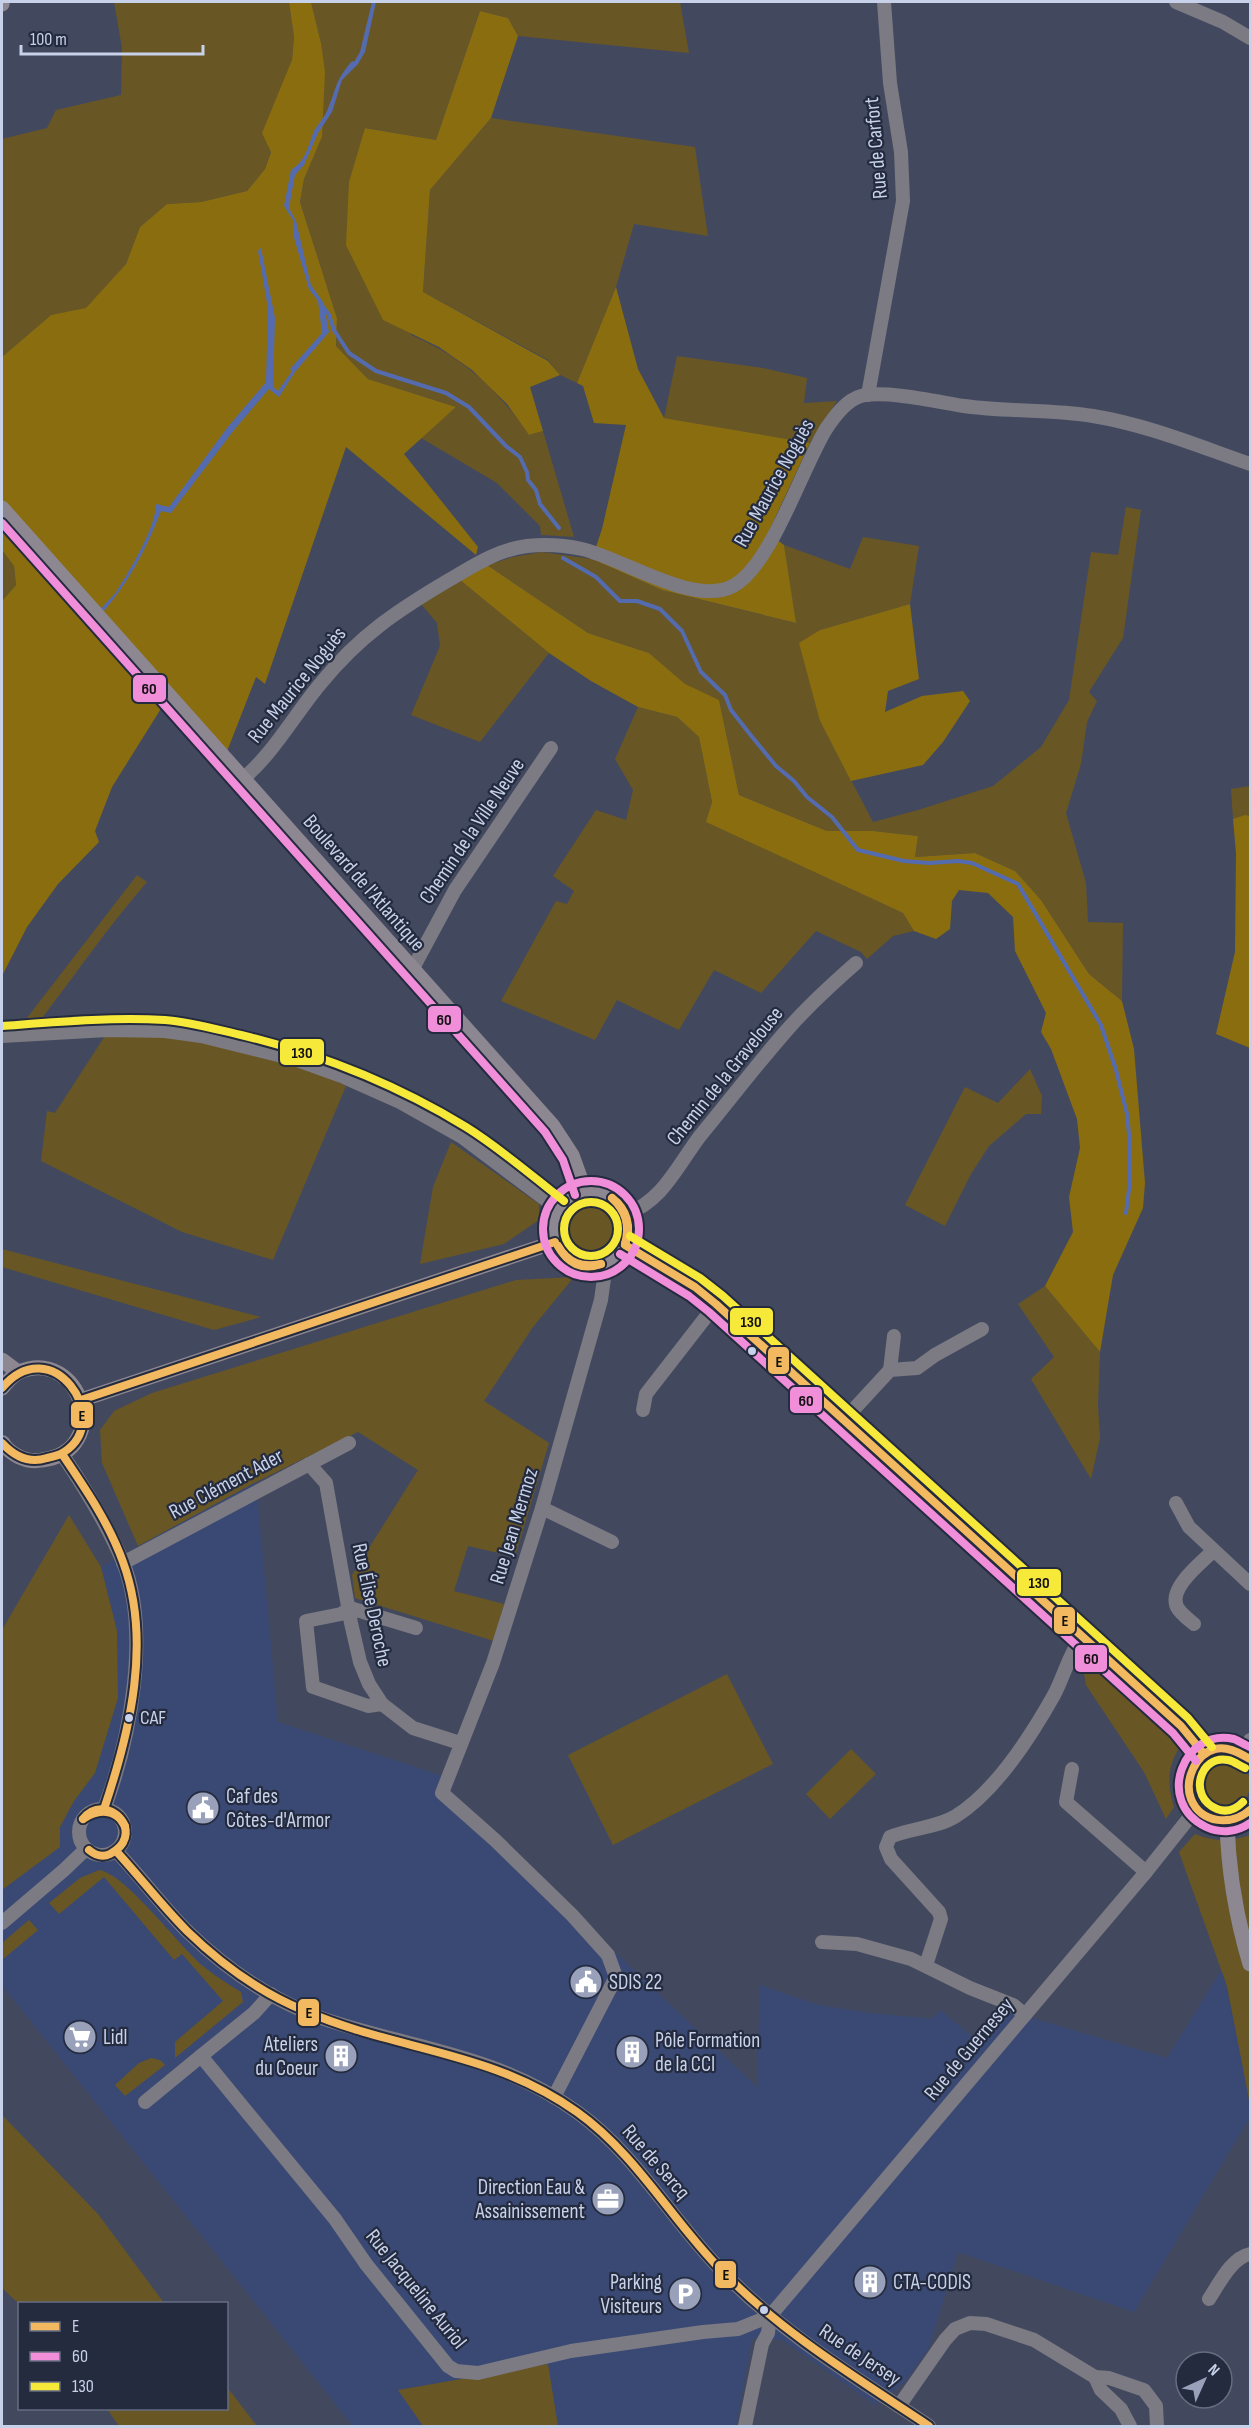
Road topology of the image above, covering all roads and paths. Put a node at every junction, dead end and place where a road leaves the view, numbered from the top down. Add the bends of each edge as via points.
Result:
1 (884, 2) edge
2 (1176, 2) edge
3 (1251, 38) edge
4 (868, 395) junction
5 (1251, 464) edge
6 (2, 508) edge
7 (551, 748) dead end
8 (244, 778) junction
9 (856, 963) dead end
10 (412, 970) junction
11 (2, 1036) edge
12 (585, 1191) junction
13 (558, 1209) junction
14 (626, 1214) junction
15 (555, 1242) junction
16 (625, 1245) junction
17 (606, 1264) junction
18 (716, 1304) junction
19 (982, 1329) dead end
20 (894, 1336) dead end
21 (2, 1360) edge
22 (890, 1370) junction
23 (18, 1372) junction
24 (2, 1388) edge
25 (81, 1400) junction
26 (643, 1410) dead end
27 (843, 1421) junction
28 (349, 1443) dead end
29 (2, 1444) edge
30 (62, 1454) junction
31 (309, 1464) junction
32 (1176, 1503) dead end
33 (542, 1508) junction
34 (612, 1542) dead end
35 (1213, 1551) junction
36 (123, 1563) junction
37 (1251, 1584) edge
38 (350, 1608) junction
39 (1194, 1624) dead end
40 (416, 1628) dead end
41 (1082, 1638) junction
42 (382, 1704) junction
43 (460, 1743) junction
44 (1248, 1750) edge
45 (1204, 1754) junction
46 (1072, 1769) dead end
47 (1197, 1808) junction
48 (104, 1809) junction
49 (1251, 1810) edge
50 (1227, 1821) junction
51 (86, 1849) junction
52 (116, 1851) junction
53 (1146, 1872) junction
54 (2, 1923) edge
55 (822, 1942) dead end
56 (1251, 1964) edge
57 (926, 1965) junction
58 (272, 1994) junction
59 (1025, 2015) junction
60 (201, 2056) junction
61 (554, 2097) junction
62 (145, 2102) dead end
63 (1251, 2254) edge
64 (1209, 2299) dead end
65 (770, 2316) junction
66 (1095, 2378) junction
67 (899, 2406) junction
68 (746, 2427) edge
69 (928, 2427) edge
70 (1131, 2427) edge
71 (1157, 2427) edge

1 - 4 street, Rue de Carfort via 903,201
2 - 3 street
4 - 5 street via 986,409 1089,415 1149,428
4 - 8 street, Rue Maurice Noguès via 857,397 839,412 815,451 774,537 747,574 733,586 714,591 686,588 584,549 559,545 525,546 496,555 430,591 353,646 259,765
6 - 8 main road, Boulevard de l'Atlantique
7 - 10 street, Chemin de la Ville Neuve via 455,890
8 - 10 main road, Boulevard de l'Atlantique
9 - 14 street, Chemin de la Gravelouse via 788,1029 657,1195
10 - 12 main road, Boulevard de l'Atlantique via 553,1126 572,1155
11 - 13 street via 165,1031 294,1059 398,1101 462,1137
12 - 13 main road
12 - 14 main road via 609,1196
13 - 15 main road
14 - 16 main road
15 - 17 main road via 570,1261 581,1266
15 - 25 main road
16 - 17 main road
16 - 18 main road
17 - 33 street, Rue Jean Mermoz via 601,1300
18 - 26 street via 646,1394
18 - 27 main road
19 - 22 street via 917,1368
20 - 22 street
21 - 23 main road
22 - 27 street
23 - 24 main road
23 - 25 main road via 54,1372 75,1388
25 - 30 main road via 84,1412 79,1436
27 - 41 main road
28 - 31 street, Rue Clément Ader
29 - 30 main road via 24,1459 37,1461
30 - 36 street via 98,1510
31 - 36 street, Rue Clément Ader
31 - 38 street, Rue Élise Deroche via 326,1483
32 - 35 street via 1188,1527
33 - 34 street
33 - 43 street, Rue Jean Mermoz via 493,1663
35 - 37 street
35 - 39 street via 1175,1596 1177,1608
36 - 48 street via 135,1620 135,1671 124,1736
38 - 40 street
38 - 42 street, Rue Élise Deroche via 360,1662
38 - 42 street via 341,1614 306,1621 313,1687 368,1706
41 - 45 main road via 1181,1726
41 - 57 street via 1054,1694 997,1779 957,1815 890,1837 886,1847 891,1859 941,1919
42 - 43 street, Rue Élise Deroche via 413,1728
43 - 61 street, Rue Jean Mermoz via 442,1793 572,1915 608,1954 616,1977
44 - 45 main road via 1223,1748
45 - 47 main road via 1192,1768 1188,1785
46 - 53 street via 1066,1802
47 - 50 main road via 1205,1815
47 - 53 street, Rue de Guernesey
48 - 51 street via 83,1819 79,1834
48 - 52 street via 119,1816 126,1830
49 - 50 main road
50 - 56 main road via 1237,1916
51 - 52 street via 97,1855
51 - 54 street
52 - 58 street, Rue de Sercq via 187,1930 221,1961
53 - 59 street, Rue de Guernesey
55 - 57 street via 857,1944
57 - 59 street via 1013,2005
58 - 60 street
58 - 61 street, Rue de Sercq via 323,2018 488,2064
59 - 65 street, Rue de Guernesey
60 - 62 street
60 - 65 street, Rue Jacqueline Auriol via 335,2219 448,2366 456,2370 478,2373 571,2351 738,2330
61 - 65 street, Rue de Sercq via 618,2148 709,2258
63 - 64 street via 1229,2270
65 - 67 street, Rue de Jersey
65 - 68 street
66 - 67 street via 1034,2340 986,2324 970,2323 945,2340
66 - 70 street
66 - 71 street via 1109,2378 1144,2390 1156,2406
67 - 69 street, Rue de Jersey

